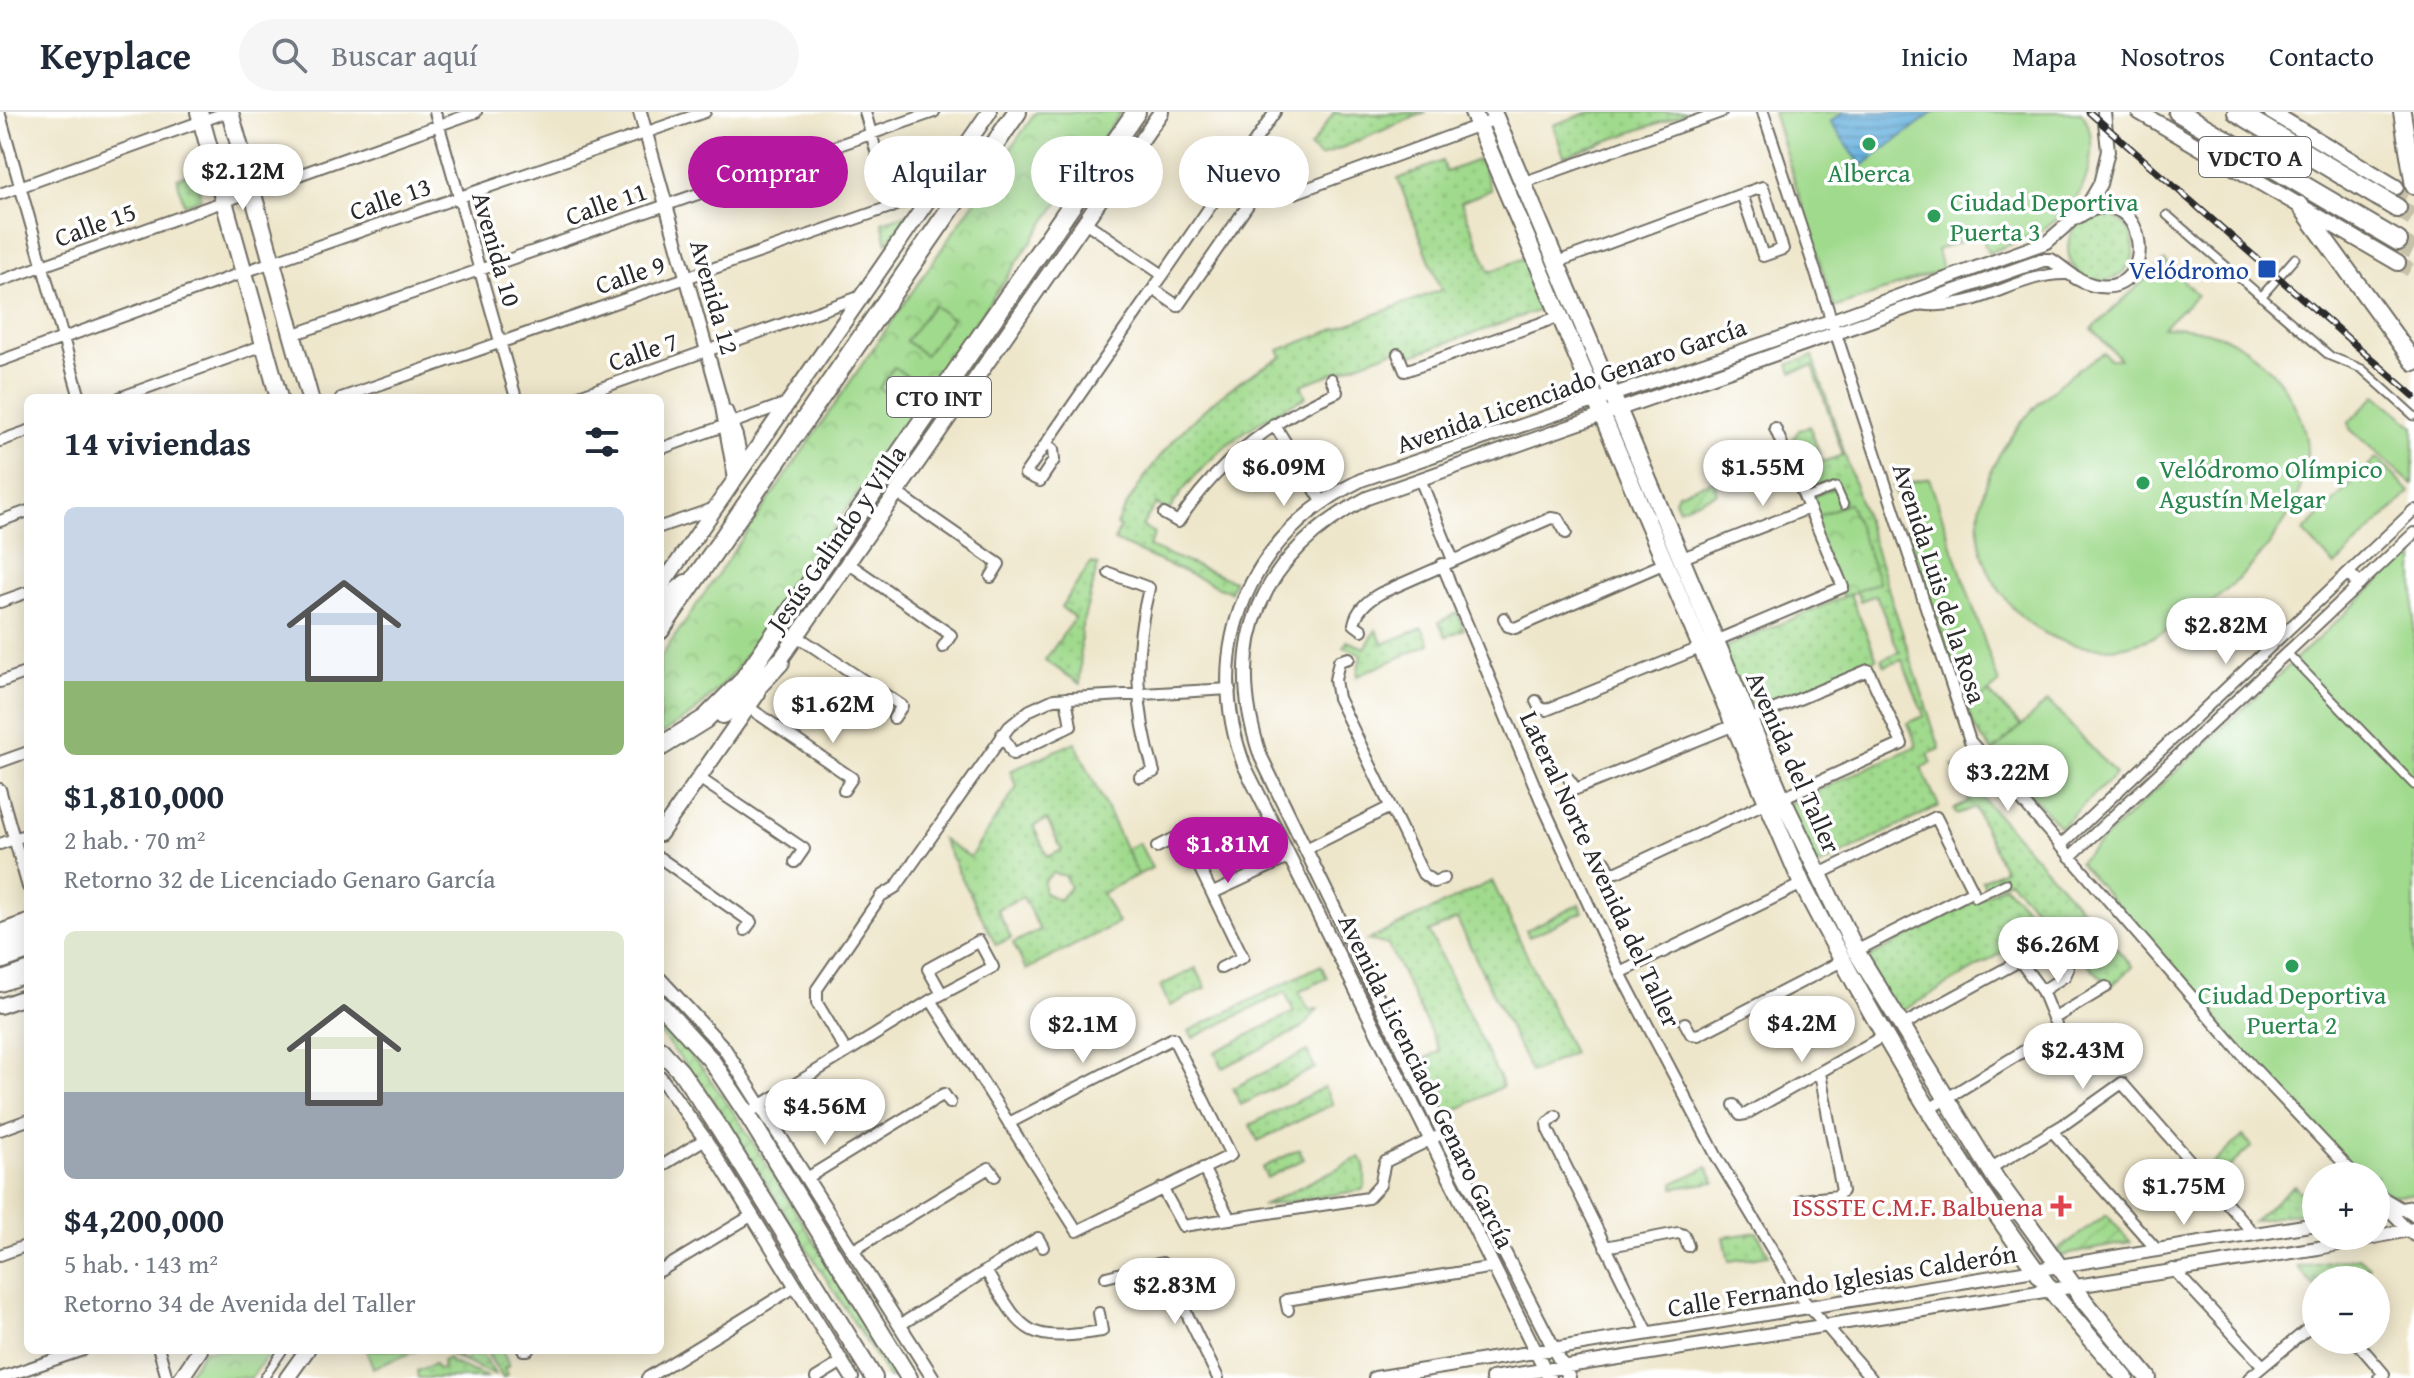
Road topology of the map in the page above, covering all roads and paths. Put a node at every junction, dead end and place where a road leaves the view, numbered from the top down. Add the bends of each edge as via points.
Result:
1 (228, 112) edge
2 (435, 112) edge
3 (476, 112) edge
4 (640, 112) edge
5 (705, 112) edge
6 (865, 112) edge
7 (934, 112) edge
8 (989, 112) edge
9 (1017, 112) edge
10 (1136, 112) edge
11 (1161, 112) edge
12 (1275, 112) edge
13 (1721, 112) edge
14 (1763, 112) edge
15 (2104, 112) edge
16 (2139, 112) edge
17 (2178, 112) edge
18 (2237, 112) edge
19 (2271, 112) edge
20 (2402, 112) edge
21 (0, 115) edge
22 (1702, 115) edge
23 (1494, 116) edge
24 (200, 117) edge
25 (1476, 119) edge
26 (439, 125) junction
27 (646, 133) junction
28 (871, 135) junction
29 (973, 136) edge
30 (1258, 136) edge
31 (1522, 183) junction
32 (2414, 186) edge
33 (20, 187) junction
34 (1309, 187) edge
35 (2396, 187) tunnel mouth
36 (252, 190) junction
37 (0, 194) edge
38 (1742, 194) junction
39 (459, 197) junction
40 (224, 201) junction
41 (666, 205) junction
42 (2300, 205) junction
43 (889, 208) edge
44 (923, 208) edge
45 (1209, 208) edge
46 (1246, 208) edge
47 (2397, 208) tunnel mouth
48 (2167, 215) dead end
49 (2078, 217) junction
50 (1085, 222) junction
51 (1533, 228) junction
52 (2398, 241) tunnel mouth
53 (2295, 258) dead end
54 (272, 262) junction
55 (1557, 262) junction
56 (2398, 263) tunnel mouth
57 (43, 266) junction
58 (480, 270) junction
59 (244, 274) junction
60 (1163, 275) junction
61 (686, 278) junction
62 (0, 281) edge
63 (1153, 289) junction
64 (862, 296) junction
65 (2261, 297) junction
66 (1561, 316) junction
67 (1830, 321) junction
68 (1835, 334) junction
69 (292, 335) junction
70 (63, 339) junction
71 (500, 343) junction
72 (264, 345) junction
73 (707, 351) junction
74 (1398, 354) dead end
75 (0, 361) edge
76 (2414, 362) edge
77 (1331, 379) dead end
78 (79, 394) edge
79 (130, 394) edge
80 (278, 394) edge
81 (309, 394) edge
82 (353, 394) edge
83 (515, 394) edge
84 (584, 394) edge
85 (1604, 396) junction
86 (788, 402) junction
87 (1611, 412) junction
88 (2414, 416) edge
89 (1274, 424) junction
90 (728, 426) junction
91 (1775, 428) dead end
92 (24, 432) edge
93 (0, 441) edge
94 (1046, 444) dead end
95 (664, 448) edge
96 (739, 473) junction
97 (1420, 479) junction
98 (1361, 480) junction
99 (897, 493) junction
100 (1367, 498) junction
101 (1322, 501) junction
102 (1808, 503) junction
103 (1844, 505) dead end
104 (715, 508) junction
105 (2414, 510) edge
106 (24, 512) edge
107 (1164, 514) dead end
108 (0, 521) edge
109 (664, 526) edge
110 (1566, 533) dead end
111 (2414, 533) edge
112 (1680, 559) junction
113 (1453, 560) junction
114 (848, 563) junction
115 (1442, 564) junction
116 (1663, 564) junction
117 (1109, 573) dead end
118 (2349, 574) junction
119 (698, 575) junction
120 (991, 577) dead end
121 (664, 582) edge
122 (2359, 584) junction
123 (1247, 589) junction
124 (24, 593) edge
125 (1264, 597) junction
126 (0, 602) edge
127 (664, 603) edge
128 (1504, 618) dead end
129 (664, 624) edge
130 (1362, 630) dead end
131 (797, 636) junction
132 (1707, 644) junction
133 (943, 647) dead end
134 (2287, 653) junction
135 (1349, 658) dead end
136 (780, 662) junction
137 (24, 673) edge
138 (1721, 677) junction
139 (0, 682) edge
140 (1230, 689) junction
141 (1137, 693) junction
142 (1066, 698) junction
143 (1536, 701) dead end
144 (748, 707) junction
145 (894, 718) dead end
146 (1749, 720) junction
147 (1732, 726) junction
148 (1002, 734) junction
149 (681, 736) junction
150 (664, 745) edge
151 (24, 753) edge
152 (1261, 757) junction
153 (0, 762) edge
154 (1244, 765) junction
155 (1140, 777) dead end
156 (699, 778) junction
157 (1569, 779) dead end
158 (2414, 785) edge
159 (0, 789) edge
160 (844, 790) dead end
161 (1782, 798) junction
162 (1765, 803) junction
163 (1390, 807) junction
164 (664, 828) edge
165 (24, 835) edge
166 (14, 839) junction
167 (0, 844) edge
168 (2060, 846) junction
169 (1157, 847) dead end
170 (1306, 849) junction
171 (1290, 857) junction
172 (2070, 857) junction
173 (664, 861) edge
174 (1605, 861) dead end
175 (795, 862) dead end
176 (24, 873) edge
177 (1817, 875) junction
178 (1444, 878) dead end
179 (2006, 883) dead end
180 (1802, 884) junction
181 (1973, 891) junction
182 (1213, 893) junction
183 (1335, 911) junction
184 (1320, 917) junction
185 (24, 923) edge
186 (745, 930) dead end
187 (0, 932) edge
188 (24, 936) edge
189 (0, 945) edge
190 (24, 951) edge
191 (1849, 956) junction
192 (0, 960) edge
193 (2020, 961) junction
194 (1221, 968) dead end
195 (24, 973) edge
196 (1620, 973) junction
197 (0, 982) edge
198 (664, 983) edge
199 (2106, 987) dead end
200 (2042, 991) junction
201 (942, 994) junction
202 (24, 997) edge
203 (931, 1000) junction
204 (0, 1006) edge
205 (664, 1008) edge
206 (2053, 1019) junction
207 (1685, 1023) dead end
208 (1901, 1026) junction
209 (1885, 1035) junction
210 (846, 1051) junction
211 (664, 1053) edge
212 (1820, 1073) junction
213 (664, 1083) edge
214 (1946, 1099) junction
215 (950, 1103) dead end
216 (762, 1104) junction
217 (1734, 1105) dead end
218 (1931, 1108) junction
219 (747, 1114) junction
220 (1556, 1116) dead end
221 (24, 1121) edge
222 (1009, 1123) junction
223 (0, 1130) edge
224 (2052, 1131) junction
225 (1438, 1137) junction
226 (705, 1139) junction
227 (2343, 1162) edge
228 (664, 1165) edge
229 (1203, 1168) junction
230 (1989, 1169) junction
231 (995, 1176) dead end
232 (807, 1178) junction
233 (1162, 1188) junction
234 (1466, 1195) junction
235 (1802, 1200) dead end
236 (2390, 1201) edge
237 (2411, 1211) edge
238 (2390, 1212) edge
239 (751, 1216) junction
240 (2390, 1217) edge
241 (1230, 1219) junction
242 (2302, 1226) edge
243 (2412, 1232) edge
244 (2254, 1234) junction
245 (24, 1246) edge
246 (1688, 1246) dead end
247 (1043, 1247) dead end
248 (1605, 1247) junction
249 (2157, 1250) junction
250 (852, 1251) junction
251 (0, 1255) edge
252 (2058, 1266) junction
253 (1494, 1267) junction
254 (664, 1269) edge
255 (2173, 1269) junction
256 (2036, 1270) junction
257 (986, 1271) junction
258 (1106, 1277) dead end
259 (2072, 1285) junction
260 (795, 1287) junction
261 (2049, 1288) junction
262 (1810, 1307) junction
263 (1288, 1310) dead end
264 (1099, 1313) dead end
265 (1824, 1324) junction
266 (900, 1325) junction
267 (1649, 1334) junction
268 (2302, 1334) edge
269 (1552, 1350) junction
270 (1535, 1352) junction
271 (71, 1354) edge
272 (160, 1354) edge
273 (197, 1354) edge
274 (280, 1354) edge
275 (304, 1354) edge
276 (2365, 1354) edge
277 (842, 1362) junction
278 (1562, 1366) junction
279 (2263, 1366) junction
280 (1546, 1374) edge
281 (2381, 1376) edge
282 (2122, 1377) edge
283 (0, 1378) edge
284 (167, 1378) edge
285 (181, 1378) edge
286 (264, 1378) edge
287 (287, 1378) edge
288 (647, 1378) edge
289 (816, 1378) edge
290 (852, 1378) edge
291 (874, 1378) edge
292 (909, 1378) edge
293 (933, 1378) edge
294 (1218, 1378) edge
295 (1375, 1378) edge
296 (1492, 1378) edge
297 (1569, 1378) edge
298 (1871, 1378) edge
299 (2148, 1378) edge
300 (2249, 1378) edge

1 - 24 street
1 - 36 main road
2 - 26 street, Avenida 10
3 - 26 street, Calle 15
4 - 27 street, Avenida 12
5 - 27 street, Calle 13
6 - 28 street
7 - 28 street, Calle 11
8 - 29 main road
9 - 119 highway
10 - 149 highway, CTO INT via 752,668 723,704
11 - 50 main road, Jesús Galindo y Villa / CTO INT
12 - 30 street
13 - 22 street
14 - 67 street, Avenida Luis de la Rosa
15 - 49 street, Avenida Licenciado Genaro García via 2104,173
16 - 42 main road
17 - 52 highway, VDCTO A
18 - 47 highway, VDCTO A
19 - 35 main road
20 - 32 main road
21 - 33 street
22 - 31 street
23 - 25 street
23 - 31 main road, Avenida del Taller
24 - 33 street
24 - 40 main road
25 - 34 street
25 - 51 main road, Avenida del Taller
26 - 36 street, Calle 15
26 - 39 street, Avenida 10
27 - 39 street, Calle 13
27 - 41 street, Avenida 12
28 - 41 street, Calle 11
31 - 51 main road, Avenida del Taller
33 - 37 street
33 - 57 street
36 - 40 street, Calle 15
36 - 54 main road
38 - 38 street via 1763,256 1783,249 1763,187
38 - 55 street
39 - 54 street, Calle 13
39 - 58 street, Avenida 10
40 - 57 street, Calle 15
40 - 59 main road
41 - 58 street, Calle 11
41 - 61 street, Avenida 12
42 - 56 main road
42 - 76 main road
43 - 61 street, Calle 9
44 - 64 main road
45 - 60 street
46 - 63 street via 1178,306
48 - 65 street
49 - 67 street, Avenida Licenciado Genaro García via 2028,250
49 - 68 street, Avenida Licenciado Genaro García via 2102,209 2127,216 2140,237 2139,256 2126,278 2092,285 2043,260
50 - 60 street
50 - 99 main road, Jesús Galindo y Villa / CTO INT
51 - 55 main road, Avenida del Taller
51 - 66 main road, Avenida del Taller
53 - 65 street
54 - 59 street, Calle 13
54 - 69 main road
55 - 85 main road, Avenida del Taller
57 - 62 street, Calle 15
57 - 70 street
58 - 69 street, Calle 11
58 - 71 street, Avenida 10
59 - 70 street, Calle 13
59 - 72 main road
60 - 63 street
61 - 71 street, Calle 9
61 - 73 street, Avenida 12
63 - 94 street
64 - 73 street, Calle 7
64 - 86 main road
65 - 88 street via 2330,356 2362,369
66 - 74 street via 1405,371
66 - 85 main road, Avenida del Taller
67 - 68 street, Avenida Luis de la Rosa
67 - 85 street, Avenida Licenciado Genaro García
68 - 87 street, Avenida Licenciado Genaro García
68 - 168 street, Avenida Luis de la Rosa via 1967,735
69 - 81 main road
70 - 75 street, Calle 13
70 - 78 street
71 - 82 street, Calle 9
71 - 83 street, Avenida 10
72 - 79 street
72 - 80 main road
73 - 84 street, Calle 7
73 - 90 street, Avenida 12
77 - 89 street via 1337,392
85 - 87 main road, Avenida del Taller
85 - 98 street, Avenida Licenciado Genaro García
86 - 90 street
86 - 96 main road
87 - 97 street, Avenida Licenciado Genaro García
87 - 112 main road, Avenida del Taller
87 - 116 main road, Avenida del Taller
89 - 101 street
89 - 107 street via 1215,473 1178,522
90 - 95 street
90 - 96 street, Avenida 12
91 - 102 street
92 - 93 street
96 - 104 main road
97 - 100 street, Avenida Licenciado Genaro García
97 - 113 street
98 - 100 street
98 - 101 street, Avenida Licenciado Genaro García
99 - 114 main road, Jesús Galindo y Villa / CTO INT
99 - 120 street via 999,564
100 - 125 street, Avenida Licenciado Genaro García via 1316,528 1283,564
101 - 123 street, Avenida Licenciado Genaro García via 1274,545
102 - 103 street via 1836,487
102 - 112 street
102 - 132 street via 1843,587
104 - 109 street
104 - 121 main road
105 - 118 street
106 - 108 street
110 - 113 street via 1558,519 1551,518
111 - 122 street
112 - 132 main road, Avenida del Taller
113 - 115 street
114 - 131 main road, Jesús Galindo y Villa / CTO INT
114 - 133 street via 951,635
115 - 130 street via 1372,598 1354,621
115 - 196 street, Lateral Norte Avenida del Taller
116 - 128 street via 1515,628
116 - 132 main road, Avenida del Taller
117 - 141 street via 1149,588 1139,633
118 - 122 street
118 - 168 street
119 - 127 highway
119 - 129 highway
122 - 134 street
123 - 125 street
123 - 140 street, Avenida Licenciado Genaro García via 1234,631
124 - 126 street
125 - 152 street, Avenida Licenciado Genaro García via 1247,666 1248,720
131 - 136 main road, Jesús Galindo y Villa / CTO INT
131 - 145 street via 902,706
132 - 138 main road, Avenida del Taller
132 - 143 street via 1546,710
134 - 158 street
134 - 172 street
135 - 163 street via 1341,658 1336,671 1338,698
136 - 144 main road, Jesús Galindo y Villa / CTO INT
136 - 149 highway via 734,708
137 - 139 street
138 - 146 main road, Avenida del Taller
138 - 147 main road, Avenida del Taller
140 - 141 street
140 - 154 street, Avenida Licenciado Genaro García via 1230,717
141 - 142 street
141 - 155 street via 1154,772
142 - 148 street via 1037,706
142 - 148 street via 1071,726 1013,754
144 - 156 main road, Jesús Galindo y Villa / CTO INT
144 - 160 street via 852,778
146 - 161 main road, Avenida del Taller
146 - 161 street via 1868,670 1902,744
147 - 157 street via 1576,789
147 - 162 main road, Avenida del Taller
148 - 210 street via 896,887 881,896 815,995
149 - 150 highway, CTO INT
151 - 153 street
152 - 154 street
152 - 170 street, Avenida Licenciado Genaro García
154 - 171 street, Avenida Licenciado Genaro García
156 - 164 main road, Jesús Galindo y Villa / CTO INT
156 - 175 street via 804,849
159 - 166 street
161 - 177 main road, Avenida del Taller
162 - 174 street via 1617,872 1610,872
162 - 180 main road, Avenida del Taller
163 - 170 street
163 - 178 street via 1425,878
165 - 166 street
166 - 167 street
166 - 176 street
168 - 172 street, Avenida Luis de la Rosa
169 - 182 street via 1183,834
170 - 183 street, Avenida Licenciado Genaro García
171 - 182 street
171 - 184 street, Avenida Licenciado Genaro García
172 - 227 street, Avenida Luis de la Rosa
173 - 186 street via 751,922
177 - 181 street via 1936,817
177 - 191 main road, Avenida del Taller
179 - 181 street via 1975,898
180 - 191 main road, Avenida del Taller
180 - 196 street
181 - 191 street
182 - 194 street via 1243,957
183 - 184 street
183 - 225 street, Avenida Licenciado Genaro García
184 - 225 street, Avenida Licenciado Genaro García
185 - 187 main road
188 - 189 highway
190 - 192 highway
191 - 207 street via 1698,1035 1691,1034
191 - 208 main road, Avenida del Taller
191 - 209 main road, Avenida del Taller
193 - 200 street
193 - 200 street via 2045,947 2066,965 2065,976
193 - 208 street
195 - 197 highway
196 - 262 street, Lateral Norte Avenida del Taller via 1718,1159
198 - 216 street via 714,1035
199 - 206 street
200 - 206 street
201 - 201 street via 928,969 979,941 993,967
201 - 203 street
202 - 204 main road
203 - 210 street
203 - 222 street
205 - 219 main road via 711,1060
206 - 214 street via 2058,1030
208 - 214 main road, Avenida del Taller
209 - 212 street
209 - 218 main road, Avenida del Taller
210 - 216 street
211 - 291 main road via 719,1128
212 - 217 street via 1742,1115
212 - 235 street via 1842,1191
213 - 226 street
214 - 218 street
214 - 230 main road, Avenida del Taller
215 - 232 street via 944,1094
216 - 219 street
216 - 232 street
218 - 256 main road, Avenida del Taller
219 - 292 main road
220 - 248 street via 1548,1130
221 - 223 street
222 - 229 street via 1173,1038 1231,1155
222 - 233 street via 1077,1231
224 - 230 street
224 - 244 street via 2122,1083
224 - 249 street
225 - 234 street, Avenida Licenciado Genaro García
225 - 241 street via 1385,1162 1380,1185 1368,1198
226 - 228 street
226 - 239 street
229 - 233 street
229 - 241 street
230 - 252 main road, Avenida del Taller
231 - 250 street via 989,1168
232 - 250 street
233 - 241 street via 1183,1226
234 - 253 street, Avenida Licenciado Genaro García
234 - 269 street, Avenida Licenciado Genaro García
236 - 237 street
237 - 238 street
239 - 254 street
239 - 260 street
240 - 243 street
242 - 244 street, Calle Fernando Iglesias Calderón
243 - 255 street, Calle Fernando Iglesias Calderón
244 - 249 street, Calle Fernando Iglesias Calderón
245 - 251 street
246 - 248 street via 1678,1233
247 - 257 street via 1038,1238
248 - 267 street
249 - 252 street, Calle Fernando Iglesias Calderón
250 - 266 street
252 - 256 street, Calle Fernando Iglesias Calderón
252 - 259 main road, Avenida del Taller
253 - 263 street via 1286,1300
253 - 270 street, Avenida Licenciado Genaro García
255 - 259 street, Calle Fernando Iglesias Calderón
255 - 279 street
256 - 261 main road, Avenida del Taller
256 - 262 street, Calle Fernando Iglesias Calderón
257 - 264 street via 1016,1319 1041,1336 1102,1331
257 - 266 street
258 - 294 street via 1162,1263
259 - 261 street, Calle Fernando Iglesias Calderón
259 - 299 main road, Avenida del Taller
260 - 277 street
260 - 288 street
261 - 265 street, Calle Fernando Iglesias Calderón
261 - 282 main road, Avenida del Taller
262 - 265 street, Lateral Norte Avenida del Taller
262 - 267 street, Calle Fernando Iglesias Calderón
265 - 278 street, Calle Fernando Iglesias Calderón
265 - 298 street, Lateral Norte Avenida del Taller
266 - 293 street
267 - 269 street, Calle Fernando Iglesias Calderón
268 - 279 street
269 - 270 street, Calle Fernando Iglesias Calderón
269 - 278 street, Avenida Licenciado Genaro García
270 - 280 street, Avenida Licenciado Genaro García
270 - 295 street, Calle Fernando Iglesias Calderón
271 - 283 street
272 - 284 street
273 - 285 main road
274 - 286 street
275 - 287 main road
276 - 281 street
277 - 289 street
277 - 290 street
278 - 280 street, Calle Fernando Iglesias Calderón
278 - 297 street, Avenida Licenciado Genaro García
279 - 300 street
280 - 296 street, Calle Fernando Iglesias Calderón

